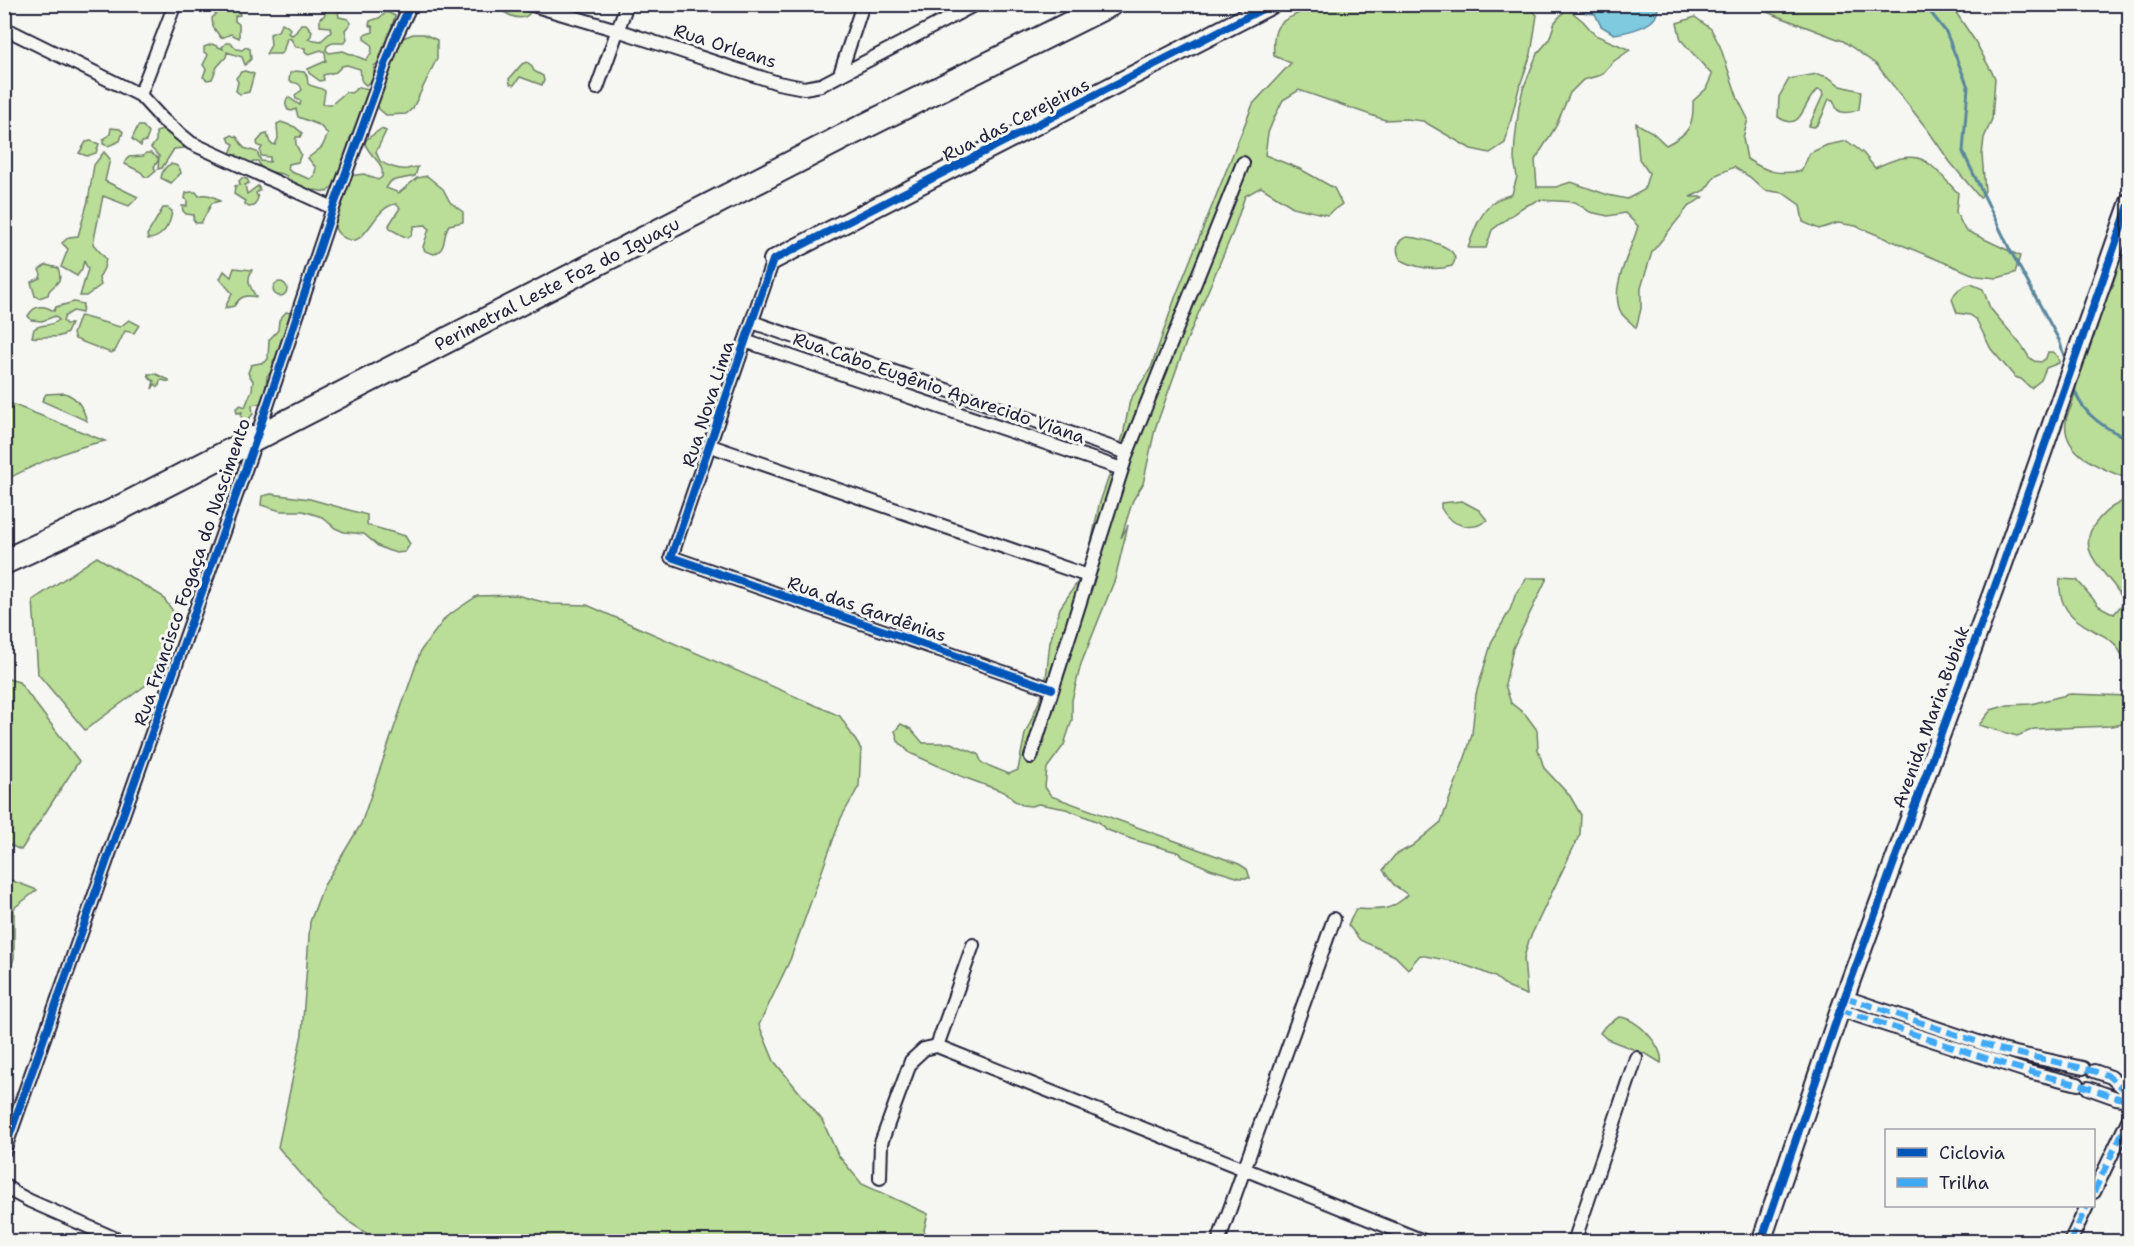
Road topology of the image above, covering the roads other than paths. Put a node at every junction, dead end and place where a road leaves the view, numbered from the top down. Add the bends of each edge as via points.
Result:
1 (175, 4) edge
2 (411, 4) edge
3 (529, 4) edge
4 (627, 4) edge
5 (863, 4) edge
6 (976, 4) edge
7 (1110, 4) edge
8 (1272, 4) edge
9 (4, 28) edge
10 (618, 30) junction
11 (840, 74) junction
12 (597, 88) dead end
13 (140, 95) junction
14 (1243, 163) dead end
15 (2130, 202) edge
16 (333, 208) junction
17 (773, 260) joint
18 (752, 321) junction
19 (745, 341) junction
20 (256, 439) junction
21 (711, 446) junction
22 (1127, 453) junction
23 (1122, 469) junction
24 (671, 557) joint
25 (4, 562) edge
26 (1088, 576) junction
27 (1052, 689) junction
28 (1031, 757) dead end
29 (1334, 919) dead end
30 (973, 945) dead end
31 (1842, 1004) junction
32 (937, 1046) junction
33 (1635, 1058) dead end
34 (2070, 1066) junction
35 (2077, 1085) junction
36 (2130, 1094) edge
37 (2130, 1101) edge
38 (2130, 1116) edge
39 (4, 1150) edge
40 (1245, 1168) junction
41 (880, 1178) dead end
42 (4, 1184) edge
43 (2095, 1190) edge
44 (2087, 1207) edge
45 (123, 1242) edge
46 (1218, 1242) edge
47 (1426, 1242) edge
48 (1574, 1242) edge
49 (1761, 1242) edge
50 (2070, 1242) edge

1 - 13 street
2 - 16 street, Rua Francisco Fogaça do Nascimento via 394,40
3 - 10 street, Rua Orleans
4 - 10 street
5 - 11 street
6 - 11 street, Rua Orleans
7 - 20 highway, Perimetral Leste Foz do Iguaçu via 832,142
8 - 17 street, Rua das Cerejeiras
9 - 13 street
10 - 11 street, Rua Orleans via 768,80 804,88 821,85
10 - 12 street
13 - 16 street via 191,143
14 - 22 street
15 - 31 street, Avenida Maria Bubiak
16 - 20 street, Rua Francisco Fogaça do Nascimento
17 - 18 street, Rua Nova Lima
18 - 19 street, Rua Nova Lima
18 - 22 street, Rua Cabo Eugênio Aparecido Viana
19 - 21 street, Rua Nova Lima
19 - 23 street, Rua Cabo Eugênio Aparecido Viana
20 - 25 highway, Perimetral Leste Foz do Iguaçu
20 - 39 street, Rua Francisco Fogaça do Nascimento
21 - 24 street, Rua Nova Lima
21 - 26 street
22 - 23 street
23 - 26 street
24 - 27 street, Rua das Gardênias
26 - 27 street
27 - 28 street
29 - 40 street
30 - 32 street
31 - 34 street
31 - 35 street via 2029,1072
31 - 49 street, Avenida Maria Bubiak
32 - 40 street
32 - 41 street via 924,1048 911,1061 881,1143
33 - 48 street
34 - 35 street
34 - 36 street via 2111,1077
35 - 37 street
38 - 43 street
40 - 46 street
40 - 47 street
42 - 45 street via 30,1201
44 - 50 street

